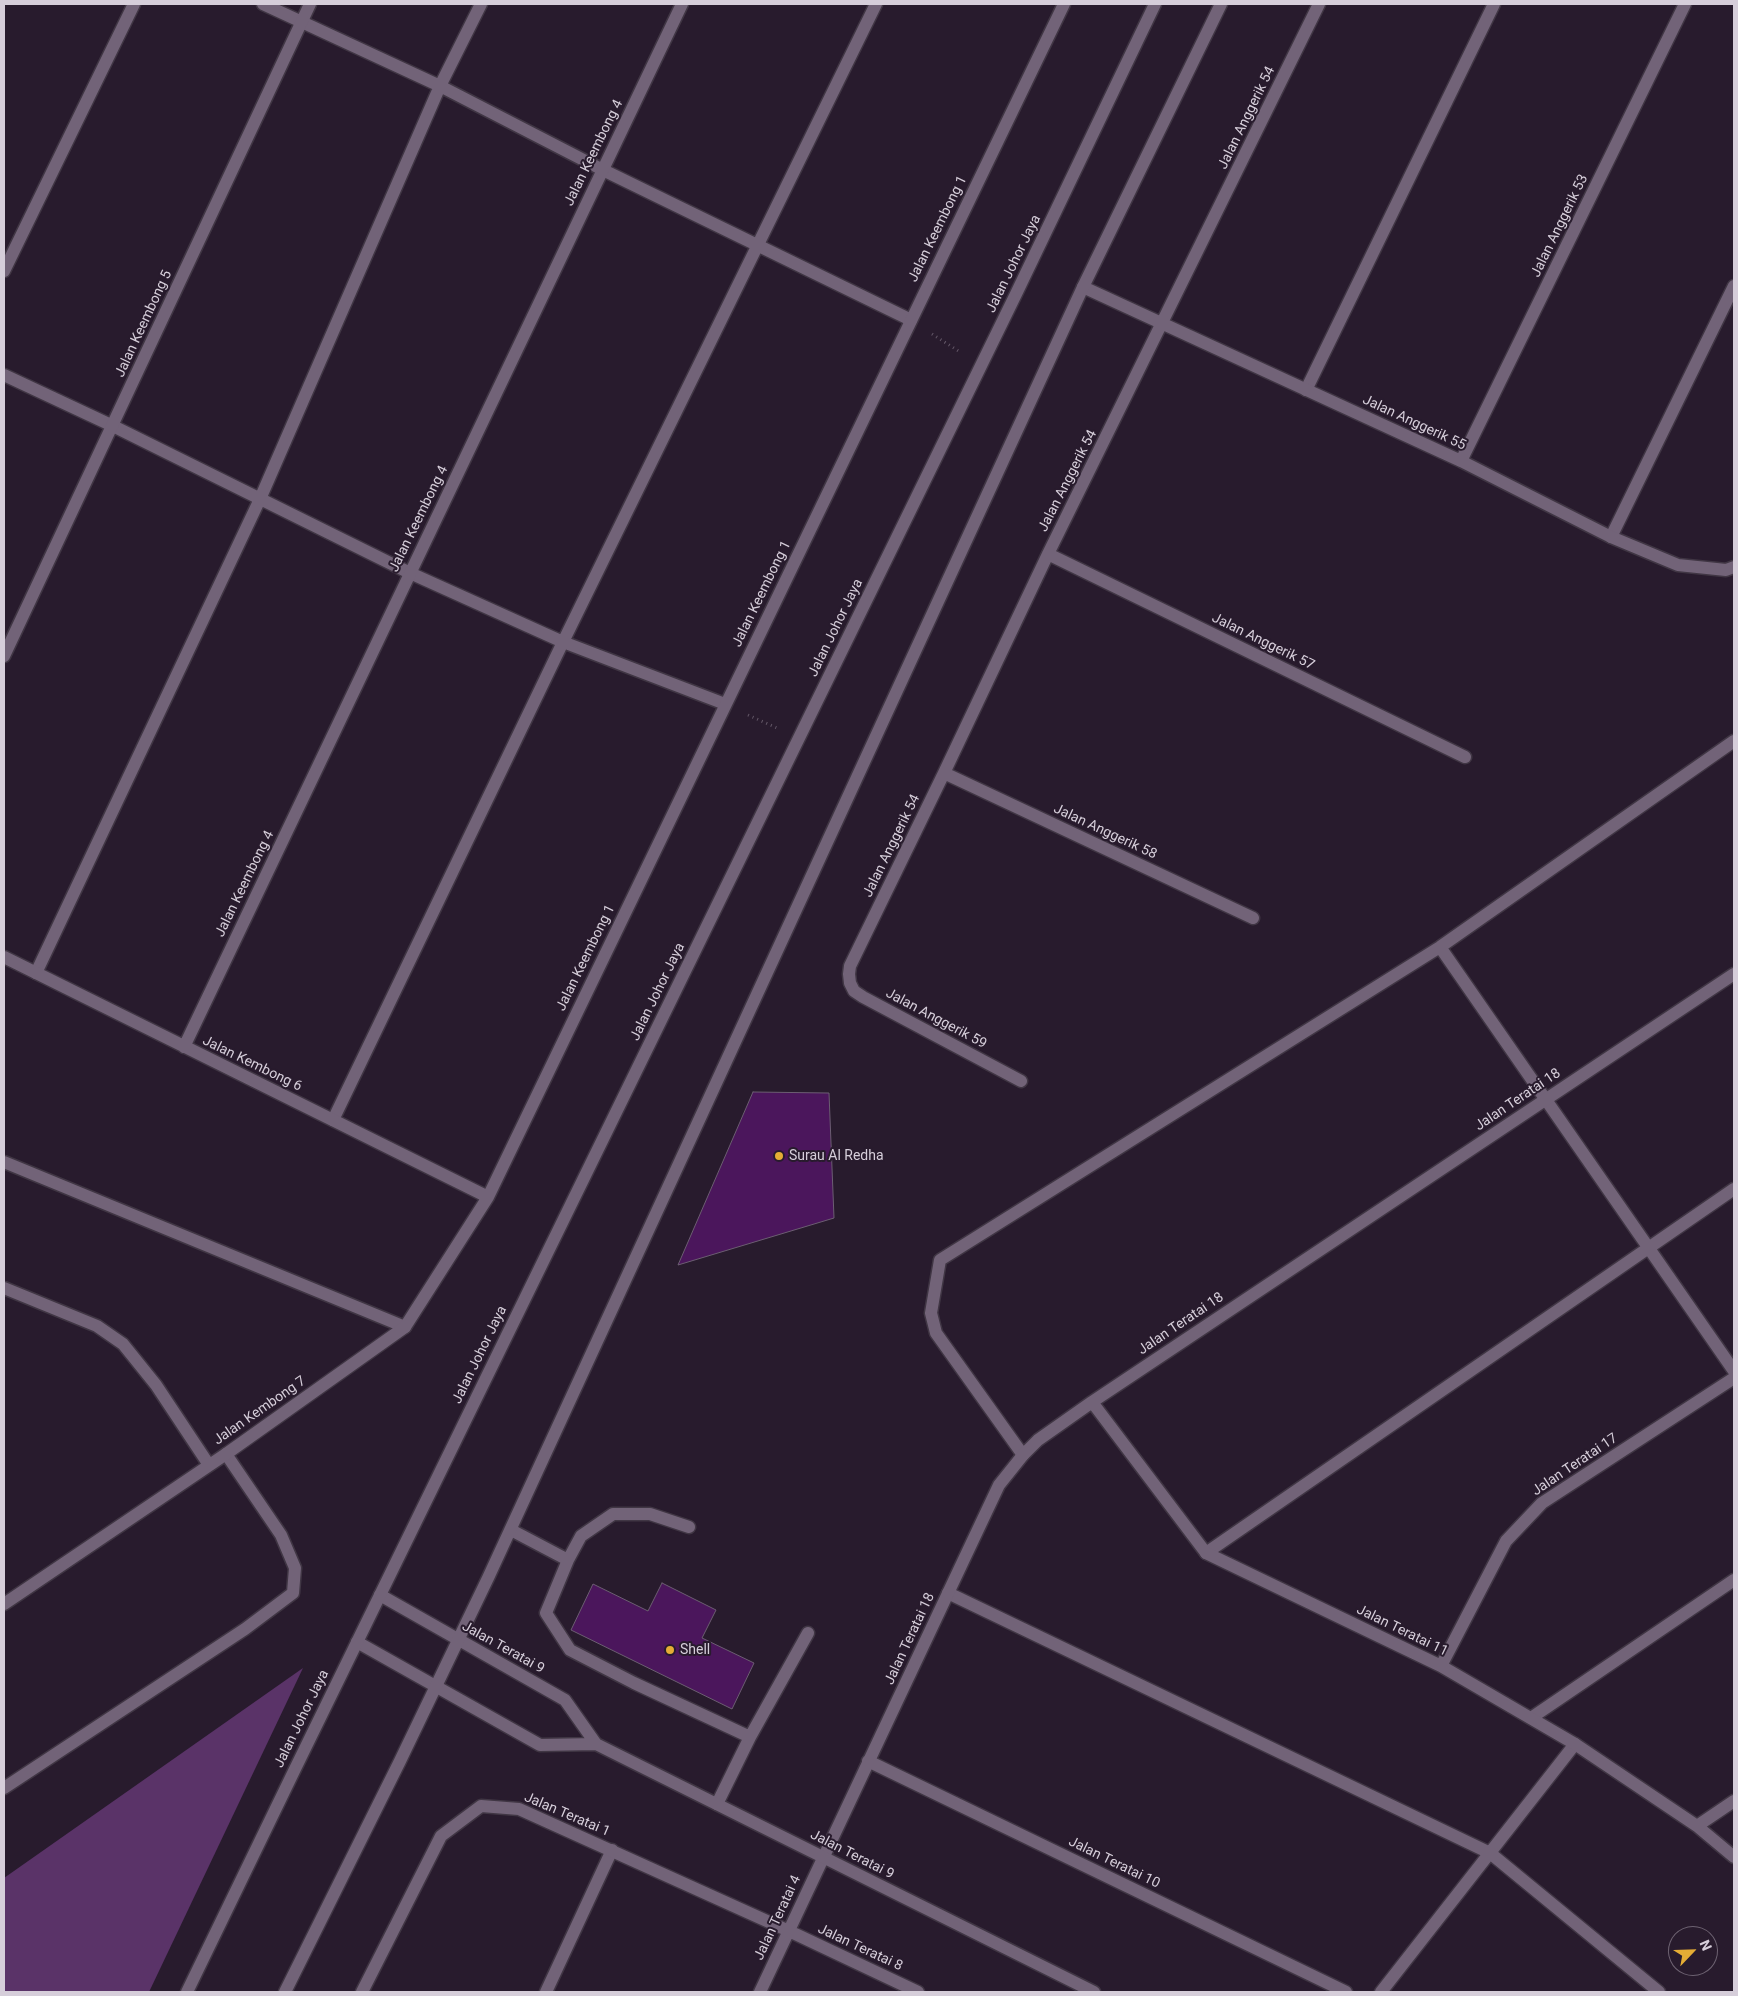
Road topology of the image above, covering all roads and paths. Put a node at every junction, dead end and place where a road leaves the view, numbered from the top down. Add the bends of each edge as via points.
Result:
1 (134, 4) edge
2 (263, 4) edge
3 (310, 4) edge
4 (481, 4) edge
5 (682, 4) edge
6 (876, 4) edge
7 (1064, 4) edge
8 (1155, 4) edge
9 (1221, 4) edge
10 (1319, 4) edge
11 (1494, 4) edge
12 (1685, 4) edge
13 (301, 22) junction
14 (440, 86) junction
15 (603, 170) junction
16 (757, 244) junction
17 (4, 271) edge
18 (1734, 286) edge
19 (1083, 287) junction
20 (911, 320) junction
21 (1163, 324) junction
22 (981, 366) junction
23 (4, 376) edge
24 (1306, 390) junction
25 (113, 426) junction
26 (1462, 461) junction
27 (260, 499) junction
28 (1611, 537) junction
29 (1048, 554) junction
30 (1734, 568) edge
31 (410, 573) junction
32 (563, 642) junction
33 (4, 656) edge
34 (725, 704) junction
35 (798, 738) junction
36 (1734, 741) edge
37 (1465, 757) dead end
38 (944, 774) junction
39 (1253, 918) dead end
40 (1440, 947) junction
41 (4, 957) edge
42 (36, 973) junction
43 (849, 974) joint
44 (1734, 974) edge
45 (184, 1047) junction
46 (1021, 1081) dead end
47 (1546, 1099) junction
48 (333, 1120) junction
49 (4, 1162) edge
50 (1734, 1189) edge
51 (488, 1197) junction
52 (1650, 1248) junction
53 (4, 1288) edge
54 (405, 1327) junction
55 (1734, 1371) edge
56 (1734, 1378) edge
57 (1092, 1402) junction
58 (226, 1454) junction
59 (1023, 1455) junction
60 (209, 1465) junction
61 (689, 1527) dead end
62 (511, 1530) junction
63 (1206, 1553) junction
64 (568, 1560) junction
65 (1734, 1580) edge
66 (948, 1593) junction
67 (380, 1595) junction
68 (4, 1604) edge
69 (808, 1633) dead end
70 (458, 1640) junction
71 (357, 1642) junction
72 (1442, 1666) junction
73 (436, 1686) junction
74 (1532, 1718) junction
75 (750, 1737) junction
76 (596, 1744) junction
77 (1575, 1744) junction
78 (868, 1761) junction
79 (4, 1788) edge
80 (1734, 1801) edge
81 (716, 1804) junction
82 (1696, 1826) junction
83 (612, 1850) junction
84 (1490, 1853) junction
85 (823, 1857) junction
86 (1734, 1857) edge
87 (789, 1931) junction
88 (187, 1992) edge
89 (285, 1992) edge
90 (362, 1992) edge
91 (546, 1992) edge
92 (760, 1992) edge
93 (918, 1992) edge
94 (1094, 1992) edge
95 (1346, 1992) edge
96 (1381, 1992) edge
97 (1659, 1992) edge

1 - 17 street
2 - 13 street
3 - 13 street, Jalan Keembong 5
4 - 14 street
5 - 15 street, Jalan Keembong 4
6 - 16 street
7 - 20 street, Jalan Keembong 1
8 - 22 street, Jalan Johor Jaya
9 - 19 street
10 - 21 street, Jalan Anggerik 54
11 - 24 street
12 - 26 street, Jalan Anggerik 53
13 - 14 street
13 - 25 street, Jalan Keembong 5
14 - 15 street
14 - 27 street
15 - 16 street
15 - 31 street, Jalan Keembong 4
16 - 20 street
16 - 32 street
18 - 28 street
19 - 21 street, Jalan Anggerik 55
19 - 62 street
20 - 22 path
20 - 34 street, Jalan Keembong 1
21 - 24 street, Jalan Anggerik 55
21 - 29 street, Jalan Anggerik 54
22 - 35 street, Jalan Johor Jaya
23 - 25 street
24 - 26 street, Jalan Anggerik 55
25 - 27 street
25 - 33 street, Jalan Keembong 5
26 - 28 street, Jalan Anggerik 55
27 - 31 street
27 - 42 street
28 - 30 street, Jalan Anggerik 55 via 1678,565
29 - 37 street, Jalan Anggerik 57
29 - 38 street, Jalan Anggerik 54
31 - 32 street
31 - 45 street, Jalan Keembong 4
32 - 34 street
32 - 48 street
34 - 35 path
34 - 51 street, Jalan Keembong 1
35 - 67 street, Jalan Johor Jaya
36 - 40 street
38 - 39 street, Jalan Anggerik 58
38 - 43 street, Jalan Anggerik 54 via 850,966
40 - 47 street
40 - 59 street via 940,1260 931,1313 936,1332
41 - 42 street, Jalan Kembong 6
42 - 45 street, Jalan Kembong 6
43 - 46 street, Jalan Anggerik 59 via 854,990 863,997
44 - 47 street, Jalan Teratai 18
45 - 48 street, Jalan Kembong 6
47 - 52 street
47 - 57 street, Jalan Teratai 18
48 - 51 street, Jalan Kembong 6
49 - 54 street
50 - 52 street
51 - 54 street, Jalan Kembong 7
52 - 55 street
52 - 63 street
53 - 60 street via 97,1326 123,1344 156,1385
54 - 58 street, Jalan Kembong 7
56 - 72 street, Jalan Teratai 17 via 1542,1503 1506,1540
57 - 59 street, Jalan Teratai 18 via 1038,1440
57 - 63 street, Jalan Teratai 11
58 - 60 street, Jalan Kembong 7
58 - 79 street via 281,1535 295,1568 293,1594
59 - 66 street, Jalan Teratai 18 via 999,1485
60 - 68 street, Jalan Kembong 7
61 - 64 street via 650,1514 613,1514 581,1536
62 - 64 street
62 - 70 street
63 - 72 street, Jalan Teratai 11
64 - 75 street via 546,1613 570,1650
65 - 74 street
66 - 78 street, Jalan Teratai 18
66 - 84 street
67 - 70 street, Jalan Teratai 9
67 - 71 street, Jalan Johor Jaya
69 - 75 street
70 - 73 street
70 - 76 street, Jalan Teratai 9 via 565,1700
71 - 73 street, Jalan Teratai 9
71 - 88 street, Jalan Johor Jaya
72 - 74 street, Jalan Teratai 11
73 - 76 street, Jalan Teratai 9 via 540,1745
73 - 89 street
74 - 77 street, Jalan Teratai 11
75 - 81 street
76 - 81 street, Jalan Teratai 9
77 - 82 street, Jalan Teratai 11
77 - 84 street
78 - 85 street, Jalan Teratai 18
78 - 95 street, Jalan Teratai 10
80 - 82 street
81 - 85 street, Jalan Teratai 9
82 - 86 street, Jalan Teratai 11
83 - 87 street, Jalan Teratai 1
83 - 90 street, Jalan Teratai 1 via 519,1808 481,1806 441,1836
83 - 91 street
84 - 96 street
84 - 97 street
85 - 87 street, Jalan Teratai 4
85 - 94 street, Jalan Teratai 9
87 - 92 street, Jalan Teratai 4
87 - 93 street, Jalan Teratai 8

